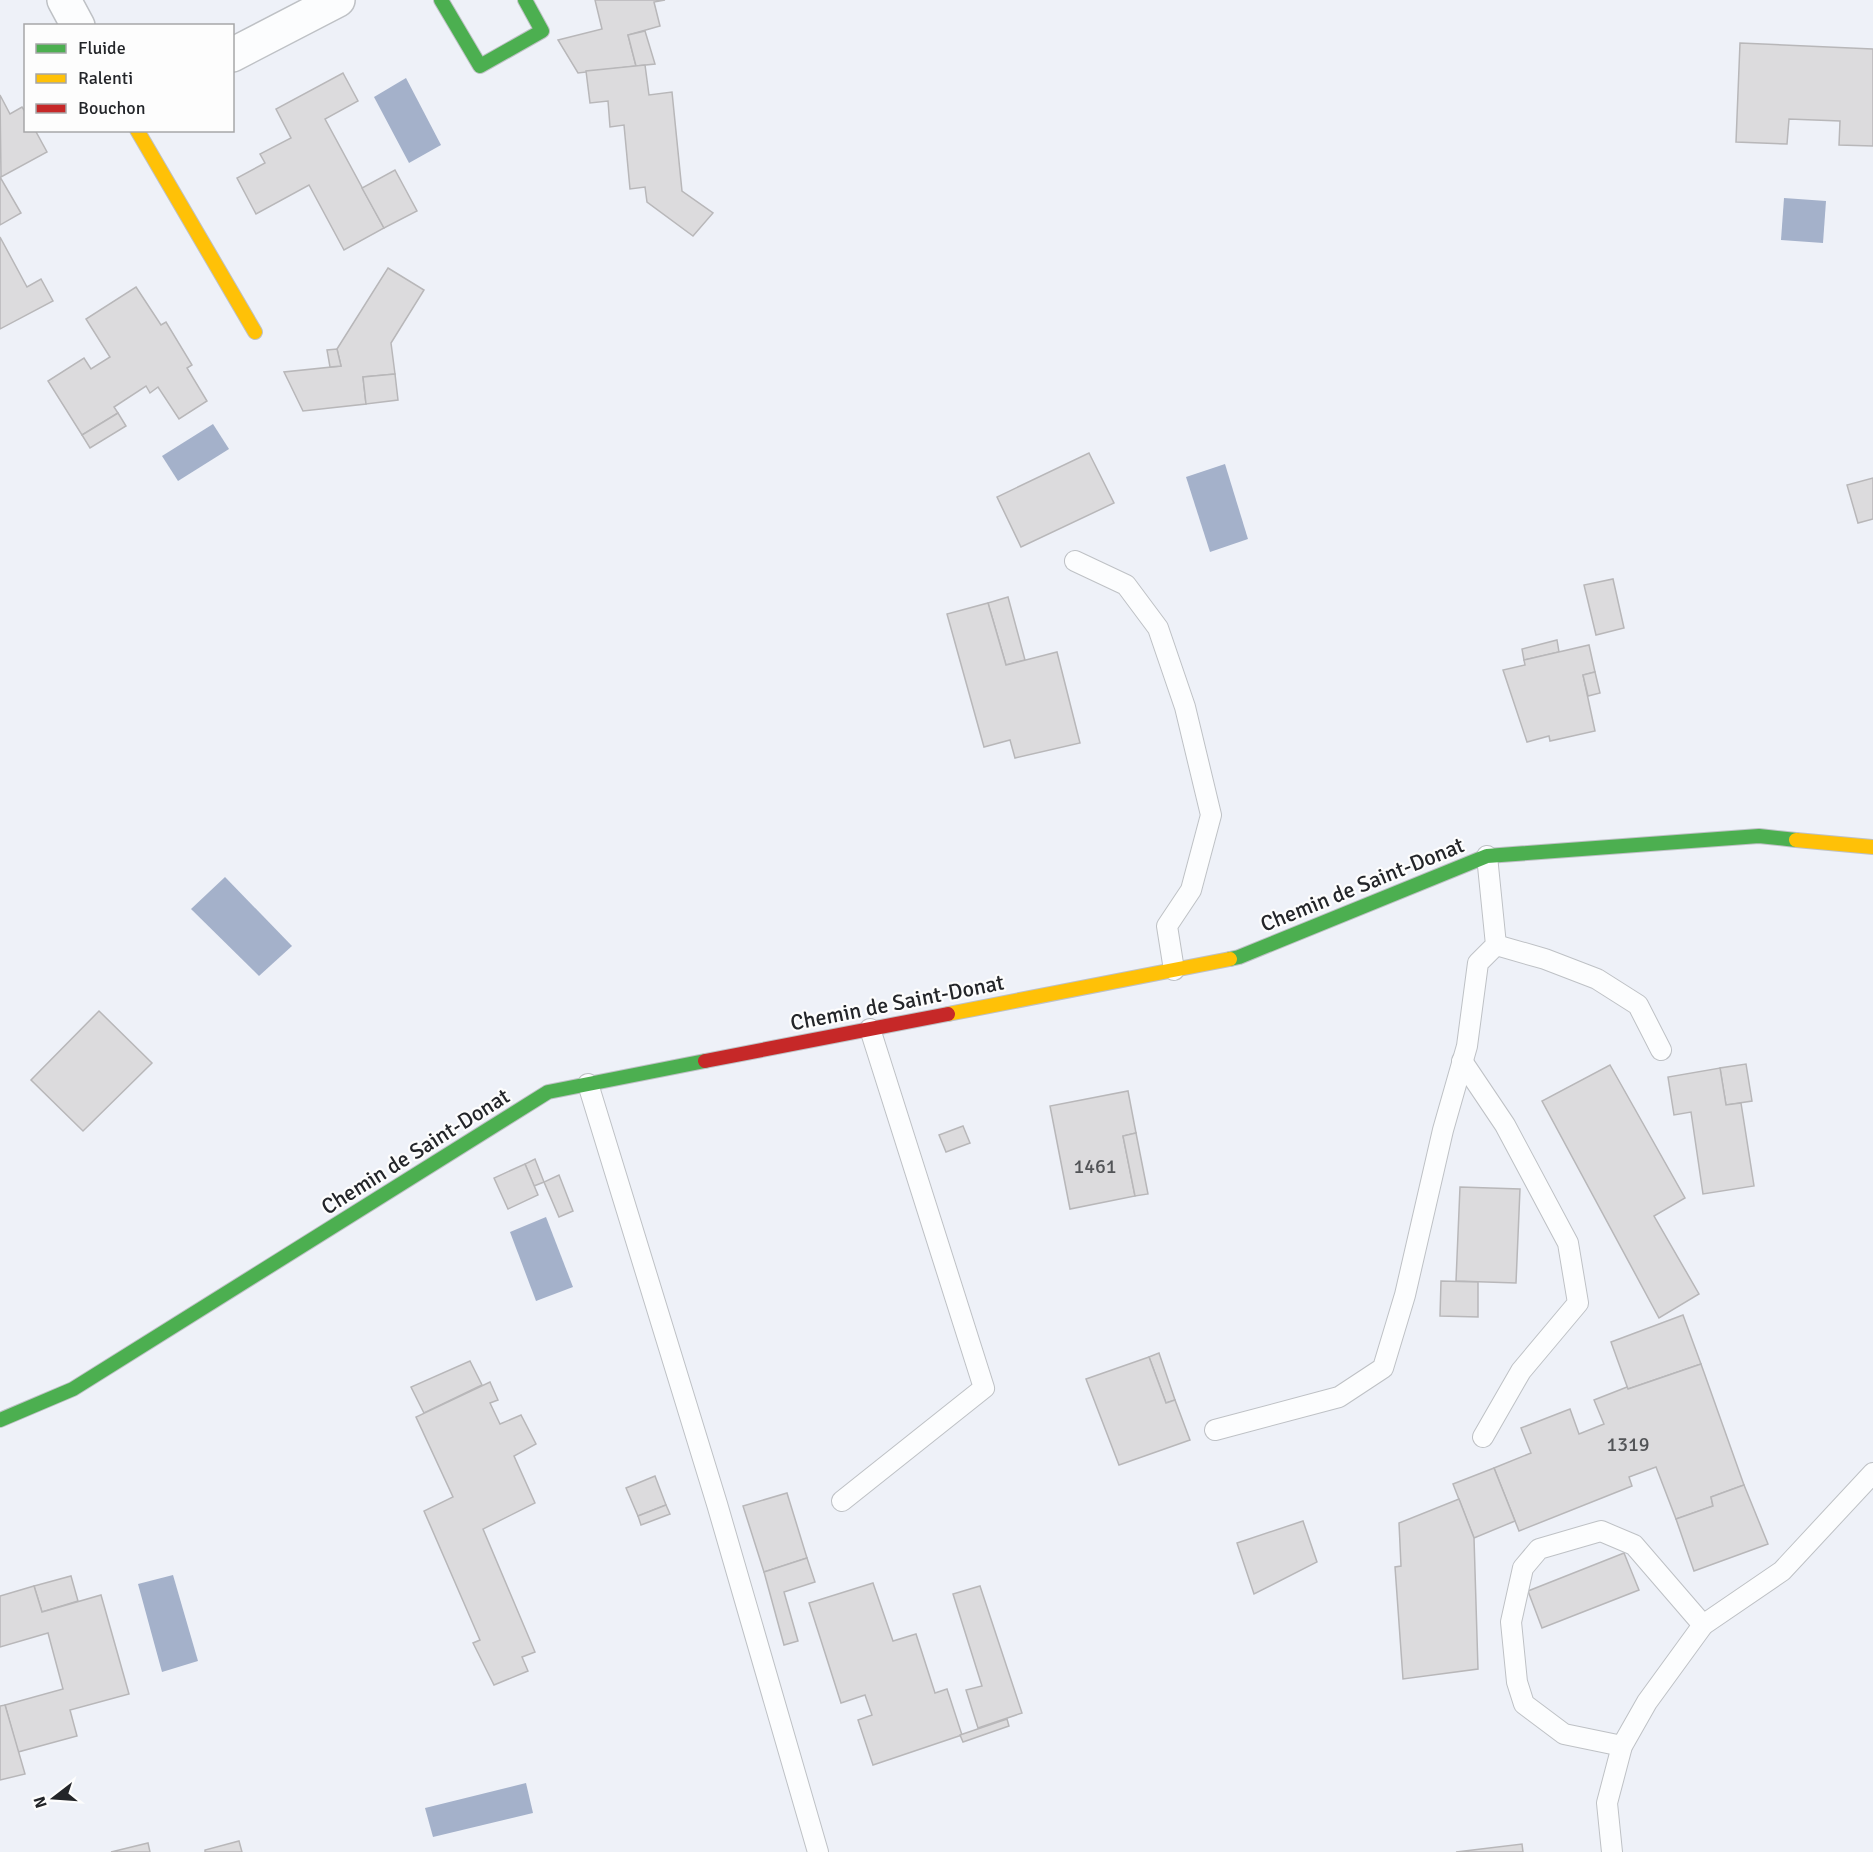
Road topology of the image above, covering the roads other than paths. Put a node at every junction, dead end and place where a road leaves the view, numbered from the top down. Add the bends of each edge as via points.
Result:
1 (64, 0) edge
2 (338, 0) edge
3 (441, 0) edge
4 (525, 0) edge
5 (77, 24) edge
6 (234, 54) edge
7 (138, 132) edge
8 (255, 332) dead end
9 (1075, 561) dead end
10 (1873, 847) edge
11 (1487, 856) junction
12 (1496, 945) junction
13 (1174, 970) junction
14 (870, 1029) junction
15 (1661, 1050) dead end
16 (1462, 1061) junction
17 (588, 1084) junction
18 (0, 1420) edge
19 (1215, 1431) dead end
20 (1483, 1437) dead end
21 (1873, 1473) edge
22 (842, 1502) dead end
23 (1703, 1625) junction
24 (1622, 1746) junction
25 (818, 1852) edge
26 (1612, 1852) edge

1 - 5 street
2 - 6 street
3 - 4 street via 480,66 542,31
7 - 8 street
9 - 13 lane via 1126,585 1158,628 1185,707 1211,815 1191,890 1167,926
10 - 11 street, Chemin de Saint-Donat via 1759,836
11 - 12 lane
11 - 13 street, Chemin de Saint-Donat via 1239,957
12 - 15 lane via 1597,979 1638,1005
12 - 16 lane via 1478,963
13 - 14 street, Chemin de Saint-Donat
14 - 17 street, Chemin de Saint-Donat
14 - 22 lane via 984,1388
16 - 19 lane via 1405,1295 1383,1368 1338,1397
16 - 20 lane via 1504,1125 1568,1243 1578,1303 1521,1371
17 - 18 street, Chemin de Saint-Donat via 548,1092 73,1389
17 - 25 lane via 717,1504
21 - 23 lane via 1782,1571
23 - 24 lane via 1647,1702
23 - 24 lane via 1634,1545 1601,1531 1539,1550 1523,1568 1511,1622 1517,1682 1524,1704 1564,1734
24 - 26 lane via 1607,1803

